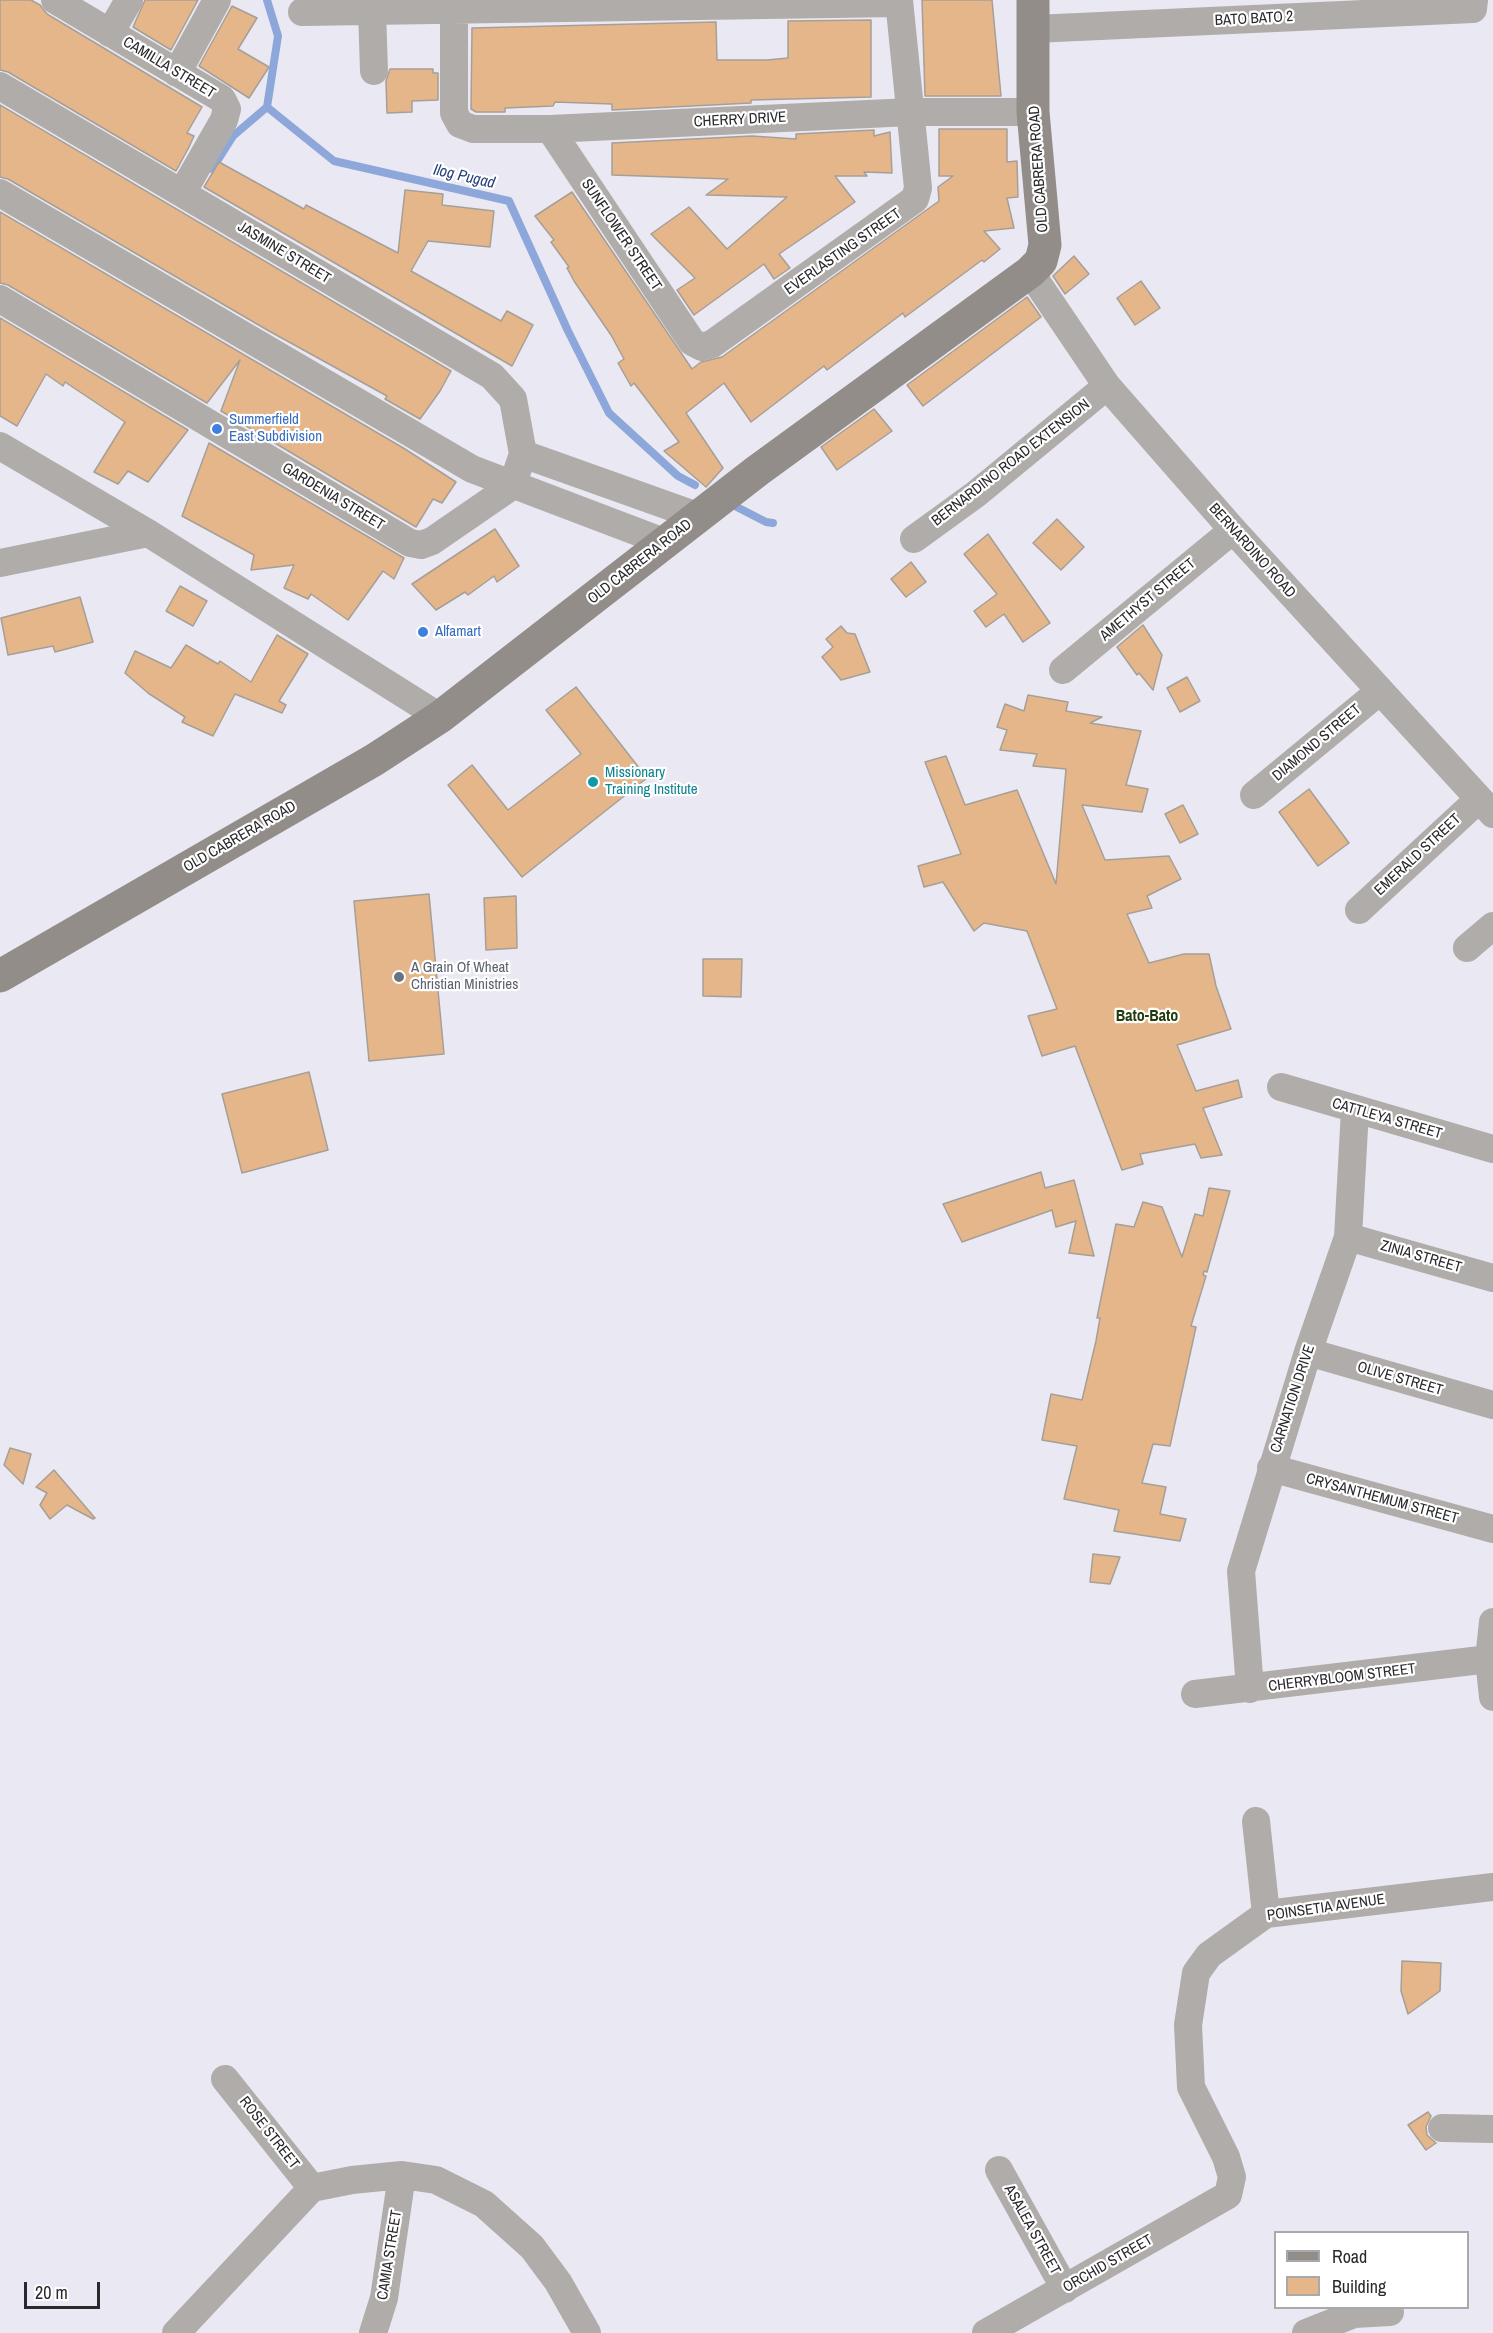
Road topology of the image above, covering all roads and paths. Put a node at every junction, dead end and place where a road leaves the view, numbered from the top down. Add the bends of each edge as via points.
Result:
1 (55, 0) edge
2 (129, 0) edge
3 (217, 0) edge
4 (899, 2) edge
5 (454, 4) edge
6 (1474, 4) edge
7 (372, 10) junction
8 (302, 12) dead end
9 (1034, 15) edge
10 (110, 33) junction
11 (374, 71) dead end
12 (177, 73) junction
13 (0, 86) edge
14 (911, 112) junction
15 (1034, 112) junction
16 (550, 129) junction
17 (0, 193) edge
18 (182, 193) junction
19 (1030, 272) junction
20 (0, 299) edge
21 (692, 342) joint
22 (1107, 386) junction
23 (0, 446) edge
24 (523, 454) junction
25 (512, 486) junction
26 (698, 516) junction
27 (1233, 530) junction
28 (148, 533) junction
29 (914, 539) dead end
30 (664, 542) junction
31 (0, 563) edge
32 (1063, 670) dead end
33 (1380, 691) junction
34 (440, 717) junction
35 (1254, 795) dead end
36 (1485, 807) edge
37 (1359, 910) dead end
38 (1493, 926) edge
39 (1467, 948) dead end
40 (0, 976) edge
41 (1281, 1088) dead end
42 (1355, 1110) junction
43 (1493, 1149) edge
44 (1348, 1237) junction
45 (1493, 1278) edge
46 (1308, 1352) junction
47 (1493, 1405) edge
48 (1271, 1468) junction
49 (1493, 1529) edge
50 (1493, 1622) edge
51 (1489, 1659) junction
52 (1250, 1689) junction
53 (1195, 1694) dead end
54 (1493, 1697) edge
55 (1256, 1821) dead end
56 (1493, 1887) edge
57 (1266, 1914) junction
58 (225, 2079) dead end
59 (1442, 2128) dead end
60 (1493, 2129) edge
61 (999, 2170) dead end
62 (402, 2175) junction
63 (312, 2188) junction
64 (1228, 2195) joint
65 (1065, 2289) junction
66 (1390, 2313) dead end
67 (1000, 2330) edge
68 (176, 2333) edge
69 (373, 2333) edge
70 (587, 2333) edge
71 (1306, 2333) edge

1 - 10 street, CAMILLA STREET
2 - 10 street
3 - 12 street
4 - 5 street
4 - 14 street, EVERLASTING STREET
5 - 7 street
5 - 16 street, CHERRY DRIVE via 454,112 460,124 473,129
6 - 9 street, BATO BATO 2
7 - 8 street
7 - 11 street
9 - 15 street, OLD CABRERA ROAD
10 - 12 street, CAMILLA STREET
12 - 18 street, CAMILLA STREET via 222,99 227,109
13 - 18 street, JASMINE STREET
14 - 15 street, CHERRY DRIVE
14 - 16 street, CHERRY DRIVE
14 - 21 street, EVERLASTING STREET via 918,188 915,199 712,344 702,347
15 - 19 street, OLD CABRERA ROAD via 1045,245 1041,261
16 - 21 street, SUNFLOWER STREET
17 - 25 street via 472,469
18 - 24 street, JASMINE STREET via 492,376 513,399
19 - 22 street, BERNARDINO ROAD
19 - 26 street, OLD CABRERA ROAD
20 - 25 street, GARDENIA STREET via 410,543 432,541
22 - 27 street, BERNARDINO ROAD
22 - 29 street, BERNARDINO ROAD EXTENSION via 976,494
23 - 28 street
24 - 25 street
24 - 26 street
25 - 30 street
26 - 30 street, OLD CABRERA ROAD
27 - 32 street, AMETHYST STREET
27 - 33 street, BERNARDINO ROAD
28 - 31 street
28 - 34 street
30 - 34 street, OLD CABRERA ROAD
33 - 35 street, DIAMOND STREET
33 - 36 street, BERNARDINO ROAD
34 - 40 street, OLD CABRERA ROAD via 374,760
36 - 37 street, EMERALD STREET
38 - 39 street
41 - 42 street, CATTLEYA STREET
42 - 43 street, CATTLEYA STREET
42 - 44 street, CARNATION DRIVE
44 - 45 street, ZINIA STREET
44 - 46 street, CARNATION DRIVE
46 - 47 street, OLIVE STREET
46 - 48 street, CARNATION DRIVE
48 - 49 street, CRYSANTHEMUM STREET
48 - 52 street, CARNATION DRIVE via 1240,1571
50 - 51 street
51 - 52 street, CHERRYBLOOM STREET
51 - 54 street
52 - 53 street, CHERRYBLOOM STREET
55 - 57 street
56 - 57 street, POINSETIA AVENUE
57 - 64 street, POINSETIA AVENUE via 1209,1955 1196,1973 1188,2025 1191,2087 1226,2157 1232,2177
58 - 63 street, ROSE STREET
59 - 60 street
61 - 65 street, ASALEA STREET
62 - 63 street
62 - 69 street, CAMIA STREET via 384,2298
62 - 70 street via 436,2180 484,2204 532,2247 558,2282
63 - 68 street
64 - 65 street, ORCHID STREET
65 - 67 street, ORCHID STREET
66 - 71 street via 1354,2314

